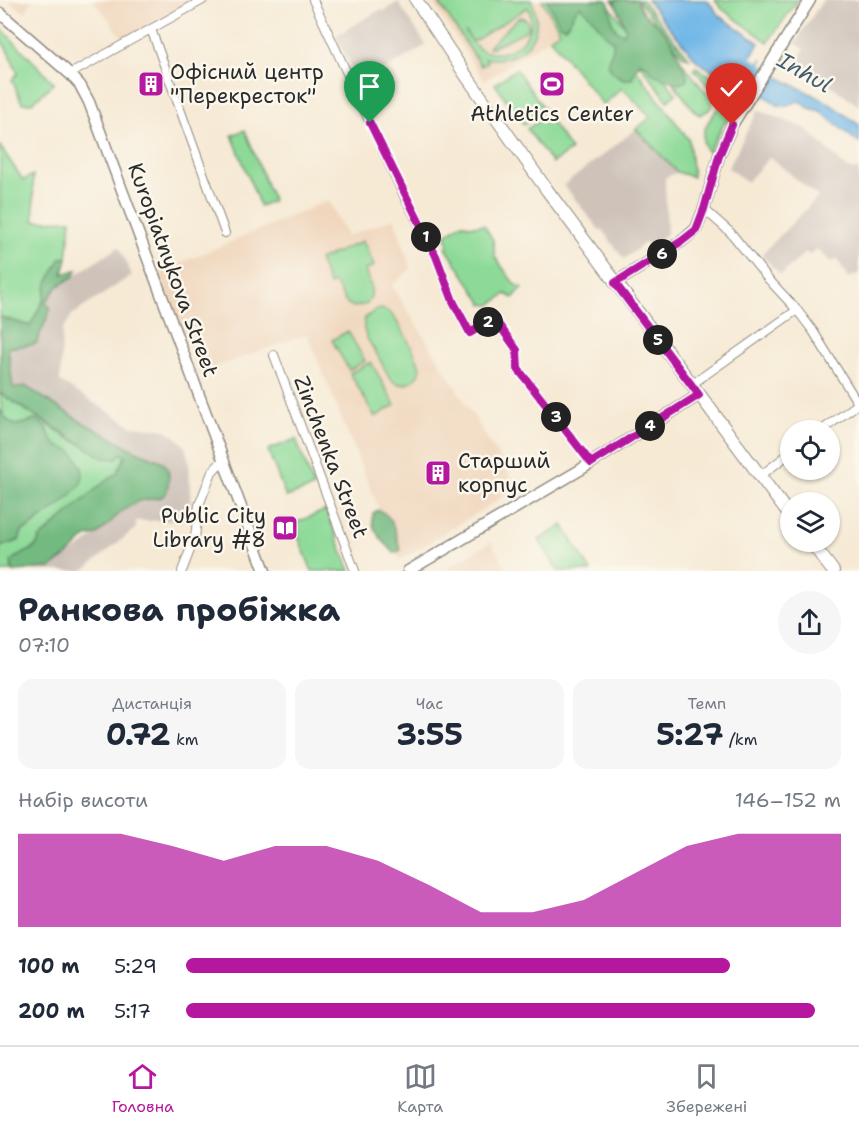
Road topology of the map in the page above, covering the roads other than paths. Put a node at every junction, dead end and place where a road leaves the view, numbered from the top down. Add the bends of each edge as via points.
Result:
1 (203, 0) edge
2 (312, 0) edge
3 (416, 0) edge
4 (810, 0) edge
5 (0, 13) edge
6 (151, 29) junction
7 (70, 74) junction
8 (704, 209) junction
9 (225, 232) dead end
10 (615, 283) junction
11 (797, 310) junction
12 (274, 355) dead end
13 (691, 385) junction
14 (699, 395) junction
15 (859, 404) edge
16 (836, 420) edge
17 (222, 461) junction
18 (780, 461) edge
19 (591, 463) junction
20 (759, 477) junction
21 (780, 503) edge
22 (819, 552) edge
23 (182, 571) edge
24 (265, 571) edge
25 (355, 571) edge
26 (408, 571) edge
27 (834, 571) edge

1 - 6 street
2 - 19 street via 470,333 494,318 517,350 518,369
3 - 10 main road
4 - 8 street via 724,140
5 - 7 street, Kuropiatnykova Street
6 - 7 street
6 - 9 street
7 - 17 street, Kuropiatnykova Street via 89,102
8 - 10 street via 692,233
8 - 11 street via 731,233
10 - 13 main road
11 - 13 street
11 - 15 street
12 - 25 street, Zinchenka Street
13 - 14 main road
14 - 19 street
14 - 20 main road
15 - 16 street
17 - 23 street via 212,472
17 - 24 street, Kuropiatnykova Street
18 - 20 street
19 - 26 street
20 - 21 main road
22 - 27 main road

